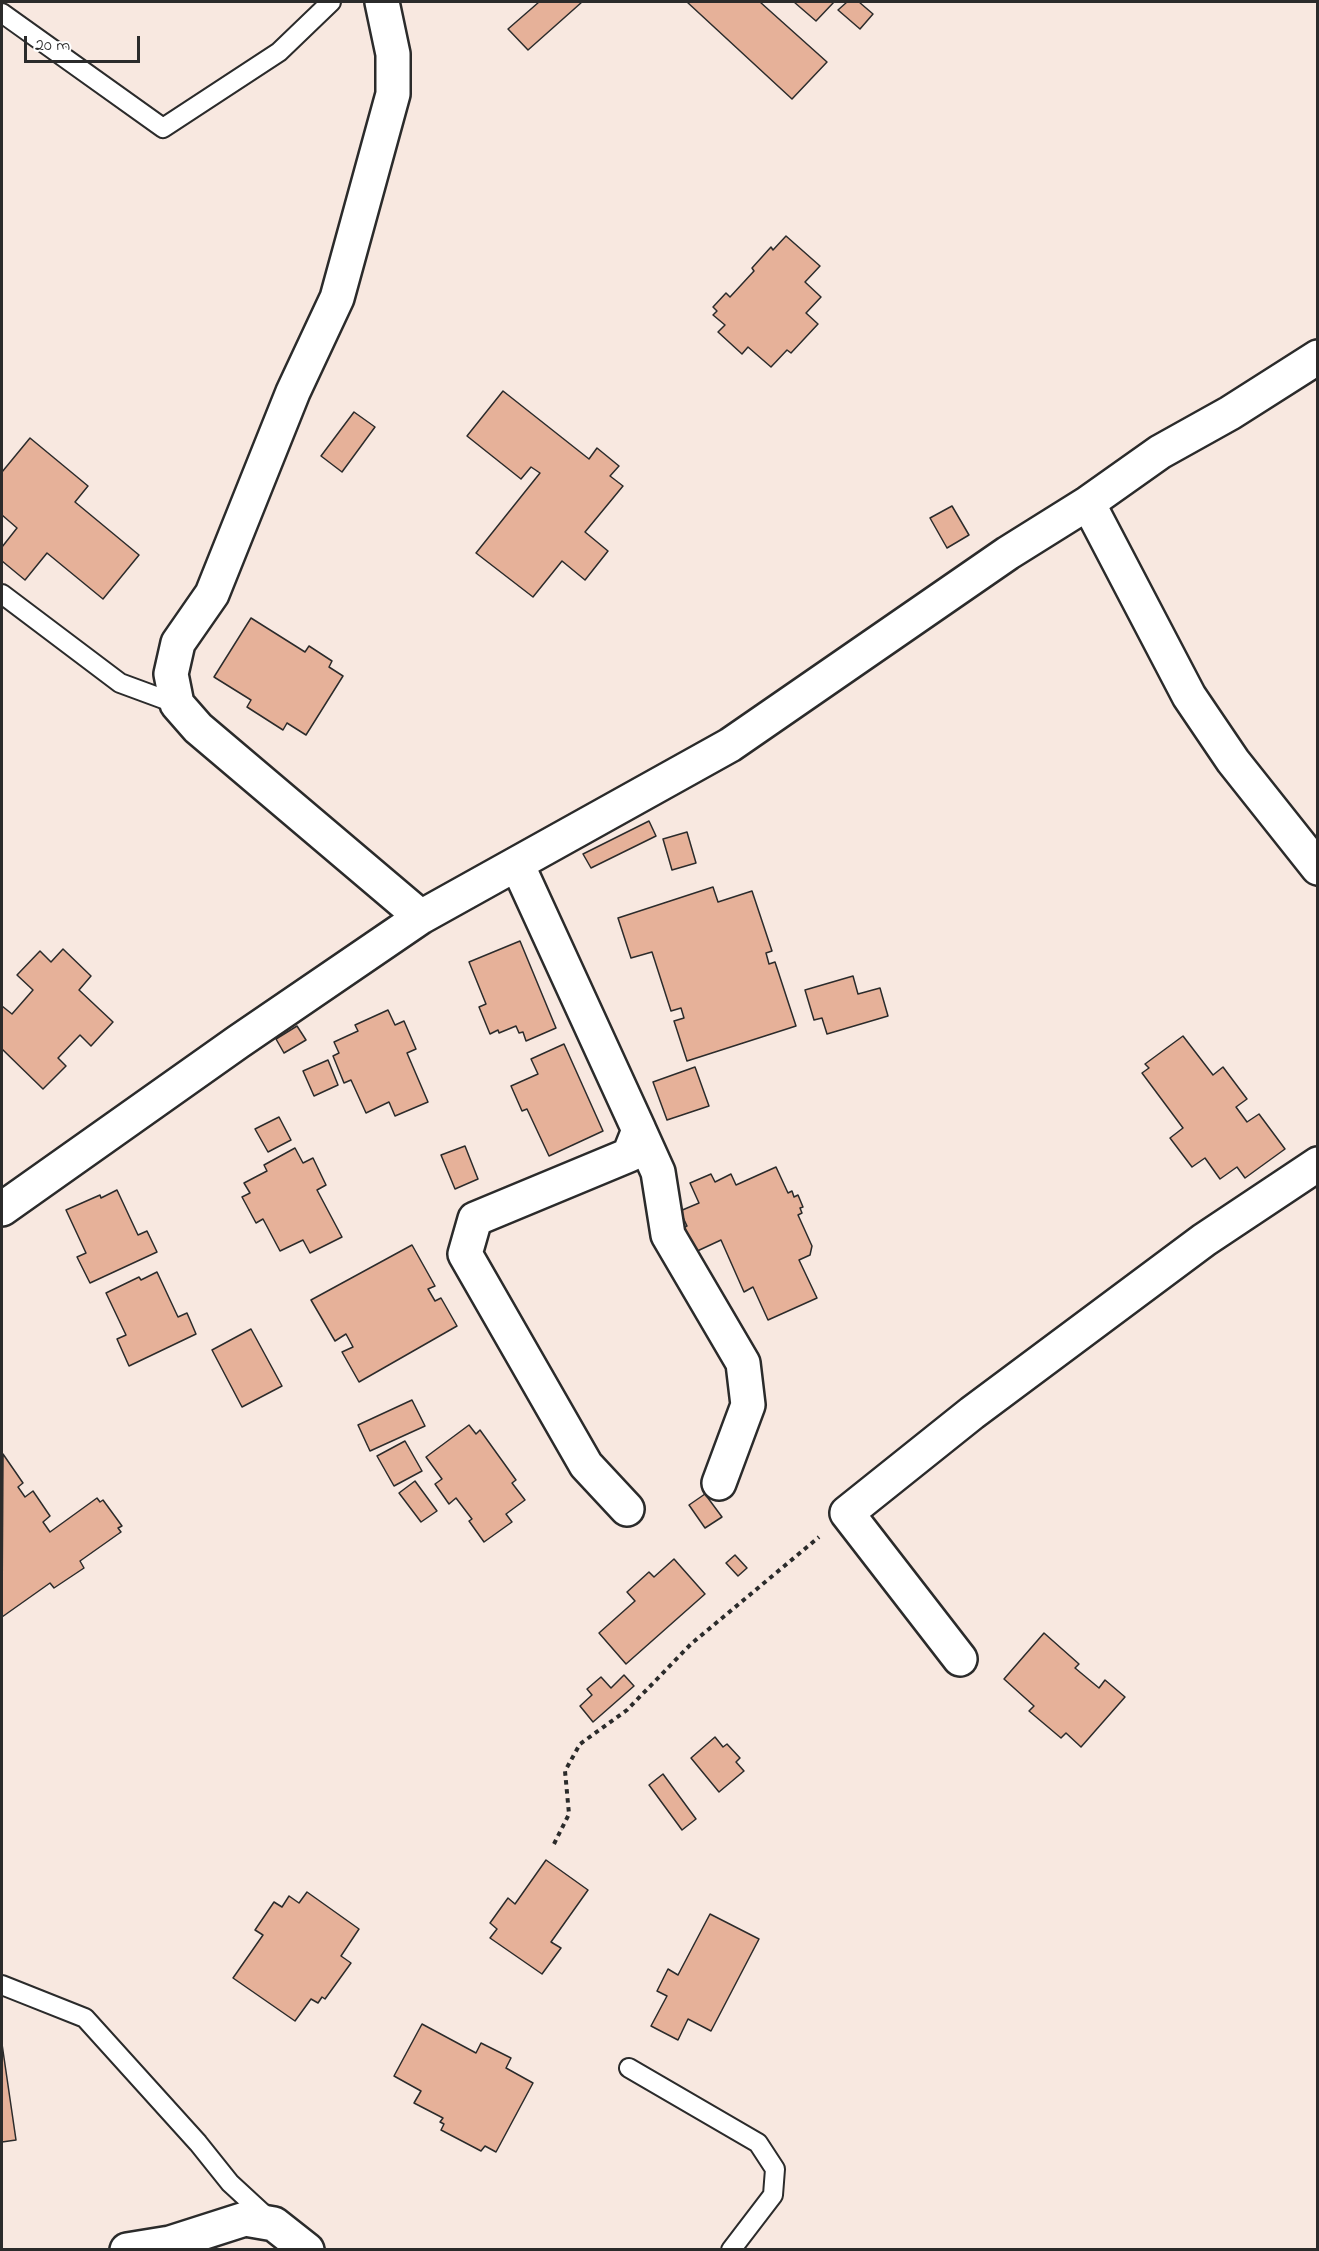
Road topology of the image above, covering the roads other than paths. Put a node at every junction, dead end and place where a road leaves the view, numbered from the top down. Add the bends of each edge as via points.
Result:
1 (331, 2) edge
2 (382, 2) edge
3 (2, 13) edge
4 (1317, 357) edge
5 (1088, 502) junction
6 (2, 594) edge
7 (177, 704) junction
8 (517, 864) junction
9 (1317, 868) edge
10 (421, 917) junction
11 (639, 1130) junction
12 (1317, 1164) edge
13 (2, 1209) edge
14 (719, 1483) dead end
15 (627, 1509) dead end
16 (960, 1659) dead end
17 (2, 1985) edge
18 (629, 2067) dead end
19 (274, 2224) junction
20 (127, 2250) edge
21 (308, 2250) edge
22 (731, 2250) edge

1 - 3 lane via 279,52 163,128
2 - 7 street via 393,54 393,94 337,298 293,392 212,594 178,643 171,674
4 - 5 street
5 - 8 street via 730,745
5 - 9 street via 1188,696
6 - 7 lane via 120,683
7 - 10 street via 198,728
8 - 10 street
8 - 11 street
10 - 13 street
11 - 14 street via 658,1172 668,1235 743,1363 748,1405
11 - 15 street via 629,1155 476,1219 465,1254 586,1465
12 - 16 street via 1148,1281 847,1513
17 - 19 lane via 85,2018 230,2183
18 - 22 lane via 758,2143 775,2169 773,2196
19 - 20 street via 245,2219 170,2243
19 - 21 street

